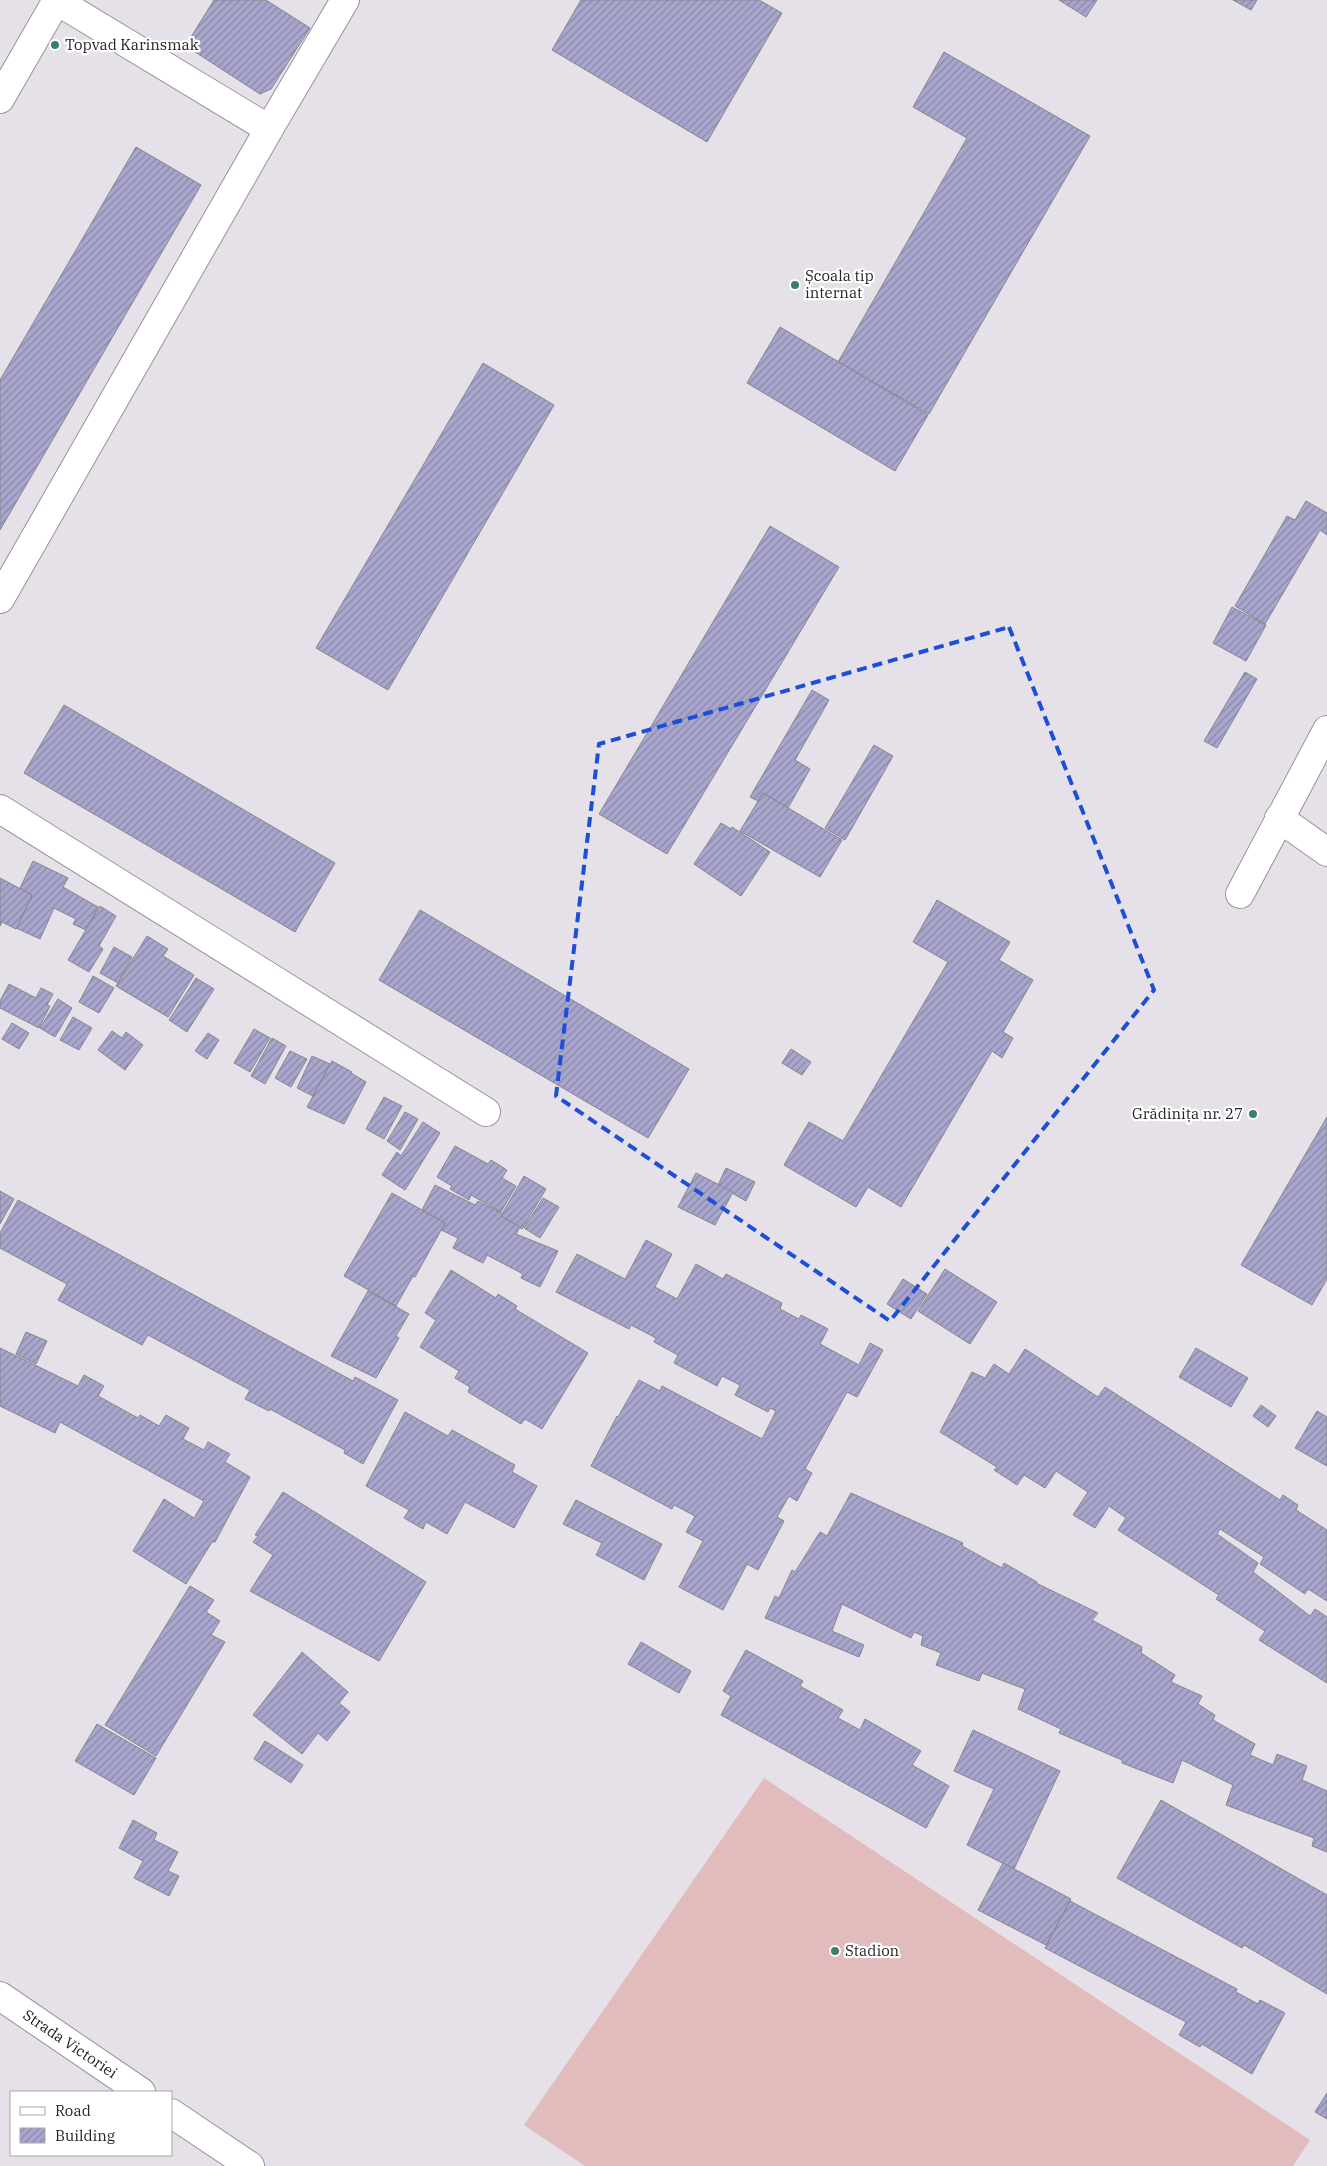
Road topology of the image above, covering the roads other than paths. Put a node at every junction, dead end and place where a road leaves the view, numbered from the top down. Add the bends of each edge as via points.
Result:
1 (345, 0) edge
2 (57, 1) edge
3 (0, 99) edge
4 (269, 129) junction
5 (0, 599) edge
6 (1327, 730) edge
7 (0, 809) edge
8 (1279, 818) junction
9 (1327, 852) edge
10 (1240, 894) dead end
11 (486, 1112) dead end
12 (0, 1996) edge
13 (140, 2091) edge
14 (172, 2114) edge
15 (250, 2166) edge

1 - 4 street
2 - 3 street
2 - 4 street
4 - 5 street
6 - 8 street
7 - 11 street
8 - 9 street
8 - 10 street
12 - 13 street, Strada Victoriei
14 - 15 street

